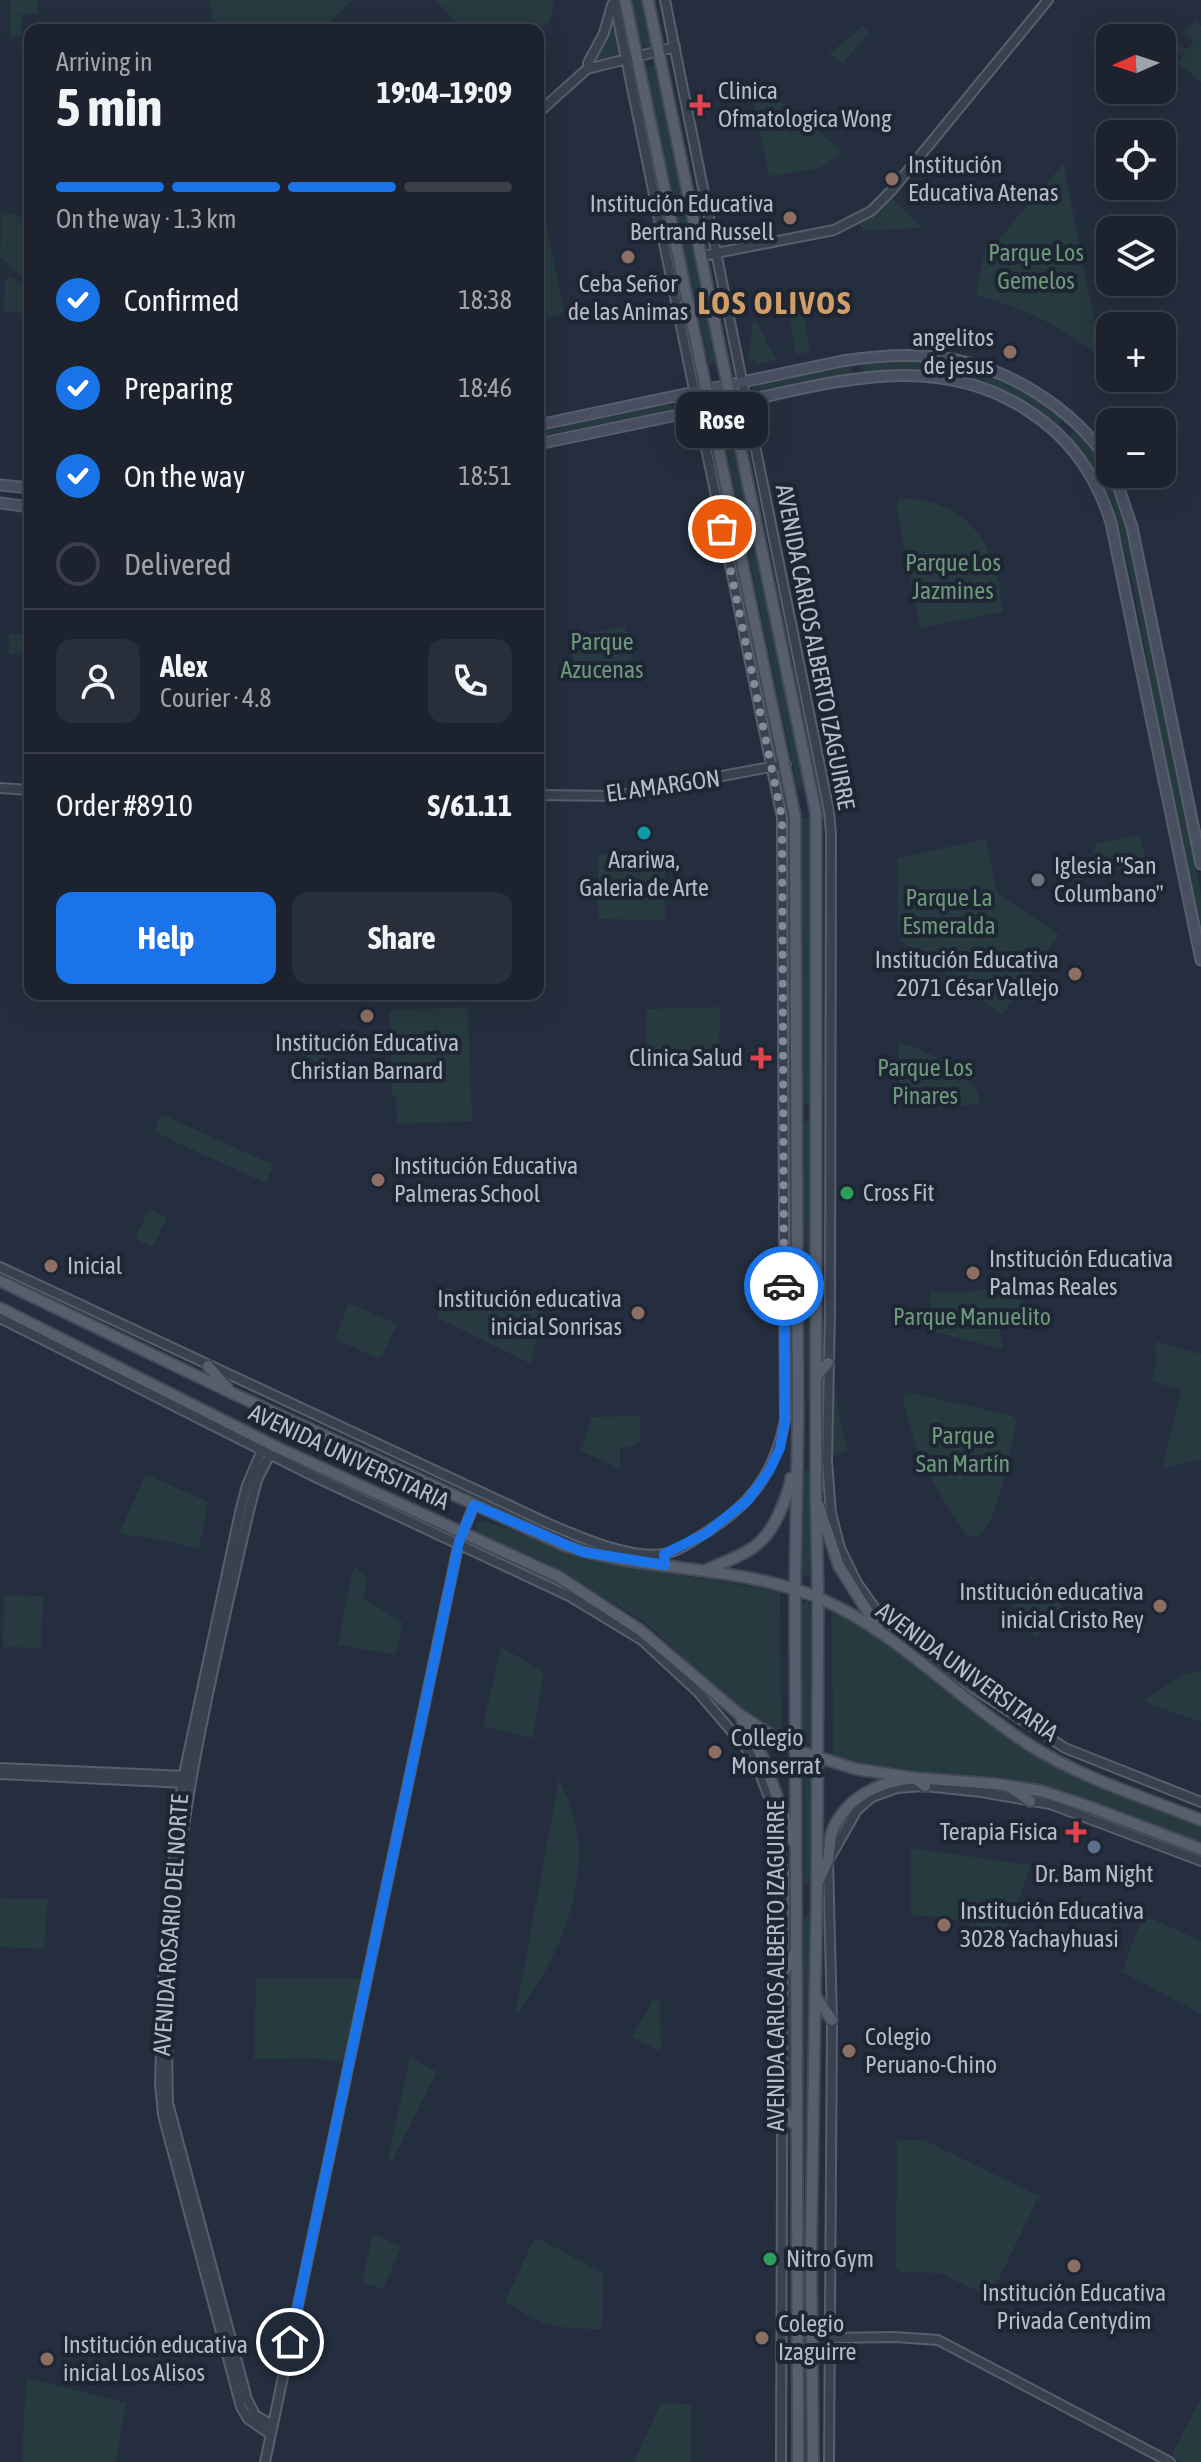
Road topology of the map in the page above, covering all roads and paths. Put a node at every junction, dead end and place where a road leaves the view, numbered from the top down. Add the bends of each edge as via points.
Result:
1 (613, 0) edge
2 (625, 0) edge
3 (648, 0) edge
4 (665, 0) edge
5 (1048, 0) edge
6 (675, 47) junction
7 (659, 51) junction
8 (631, 57) junction
9 (592, 67) junction
10 (544, 107) edge
11 (718, 253) junction
12 (701, 256) junction
13 (743, 382) junction
14 (728, 385) junction
15 (706, 389) junction
16 (694, 392) junction
17 (746, 401) junction
18 (732, 404) junction
19 (710, 408) junction
20 (698, 411) junction
21 (544, 424) edge
22 (544, 443) edge
23 (1096, 445) edge
24 (0, 485) edge
25 (24, 487) edge
26 (1119, 488) edge
27 (0, 503) edge
28 (24, 506) edge
29 (1163, 679) junction
30 (1145, 683) junction
31 (786, 764) junction
32 (773, 767) junction
33 (0, 788) edge
34 (24, 790) edge
35 (544, 795) edge
36 (1201, 864) edge
37 (1201, 960) edge
38 (0, 1267) edge
39 (0, 1281) edge
40 (45, 1286) junction
41 (39, 1299) junction
42 (0, 1308) edge
43 (830, 1312) joint
44 (0, 1318) edge
45 (828, 1363) junction
46 (208, 1366) junction
47 (816, 1376) junction
48 (232, 1393) junction
49 (798, 1416) junction
50 (816, 1416) junction
51 (816, 1441) junction
52 (797, 1442) junction
53 (266, 1452) junction
54 (816, 1495) junction
55 (474, 1505) junction
56 (461, 1537) junction
57 (665, 1560) junction
58 (706, 1570) junction
59 (795, 1590) junction
60 (818, 1598) junction
61 (879, 1630) junction
62 (701, 1688) junction
63 (740, 1715) junction
64 (795, 1750) junction
65 (816, 1757) junction
66 (0, 1768) edge
67 (0, 1774) edge
68 (915, 1778) junction
69 (187, 1779) junction
70 (1008, 1785) junction
71 (925, 1786) junction
72 (766, 1790) junction
73 (777, 1798) junction
74 (1030, 1801) junction
75 (1201, 1802) edge
76 (1201, 1820) edge
77 (817, 1839) junction
78 (796, 1849) junction
79 (1201, 1849) edge
80 (828, 1861) junction
81 (1201, 1861) edge
82 (817, 1886) junction
83 (796, 1888) junction
84 (817, 1916) junction
85 (796, 1917) junction
86 (795, 1954) junction
87 (782, 1974) junction
88 (815, 1996) junction
89 (832, 2020) junction
90 (782, 2109) junction
91 (796, 2126) junction
92 (811, 2250) junction
93 (796, 2251) junction
94 (829, 2338) junction
95 (271, 2430) junction
96 (265, 2462) edge
97 (781, 2462) edge
98 (798, 2462) edge
99 (813, 2462) edge
100 (829, 2462) edge
101 (1170, 2462) edge

1 - 8 street, AVENIDA CARLOS ALBERTO IZAGUIRRE
1 - 9 street via 588,63
2 - 8 main road, AVENIDA CARLOS ALBERTO IZAGUIRRE
3 - 7 main road, AVENIDA CARLOS ALBERTO IZAGUIRRE
4 - 6 street, AVENIDA CARLOS ALBERTO IZAGUIRRE
5 - 11 street via 871,211 834,230
6 - 7 street
6 - 11 street, AVENIDA CARLOS ALBERTO IZAGUIRRE
7 - 8 street
7 - 12 main road, AVENIDA CARLOS ALBERTO IZAGUIRRE
8 - 9 street
8 - 15 main road, AVENIDA CARLOS ALBERTO IZAGUIRRE
8 - 16 street, AVENIDA CARLOS ALBERTO IZAGUIRRE
9 - 10 street
11 - 12 street
11 - 13 street, AVENIDA CARLOS ALBERTO IZAGUIRRE
12 - 14 main road, AVENIDA CARLOS ALBERTO IZAGUIRRE
13 - 14 main road
13 - 17 street, AVENIDA CARLOS ALBERTO IZAGUIRRE
13 - 23 main road via 871,356 957,358 1039,393 1078,423
14 - 15 main road
14 - 18 main road, AVENIDA CARLOS ALBERTO IZAGUIRRE
15 - 16 main road
15 - 19 main road, AVENIDA CARLOS ALBERTO IZAGUIRRE
16 - 20 street, AVENIDA CARLOS ALBERTO IZAGUIRRE
16 - 21 main road
17 - 18 main road
17 - 30 main road via 855,379 938,375 991,389 1046,422 1080,459 1104,500
17 - 43 street, AVENIDA CARLOS ALBERTO IZAGUIRRE via 829,811
18 - 19 main road
18 - 47 main road, AVENIDA CARLOS ALBERTO IZAGUIRRE via 816,813
19 - 20 main road
19 - 31 main road, AVENIDA CARLOS ALBERTO IZAGUIRRE
20 - 22 main road
20 - 32 street, AVENIDA CARLOS ALBERTO IZAGUIRRE
24 - 25 main road
26 - 29 main road via 1132,527
27 - 28 main road
29 - 30 main road
29 - 36 main road
30 - 37 main road
31 - 32 street, EL AMARGON
31 - 49 main road, AVENIDA CARLOS ALBERTO IZAGUIRRE via 796,843
32 - 35 street, EL AMARGON via 616,796
32 - 57 street, AVENIDA CARLOS ALBERTO IZAGUIRRE via 783,843 785,1420 780,1448 757,1490
33 - 34 street
38 - 40 street, AVENIDA UNIVERSITARIA
39 - 41 main road, AVENIDA UNIVERSITARIA
40 - 41 main road
40 - 46 street, AVENIDA UNIVERSITARIA
41 - 48 main road, AVENIDA UNIVERSITARIA
42 - 56 main road, AVENIDA UNIVERSITARIA
43 - 45 street, AVENIDA UNIVERSITARIA
44 - 53 street, AVENIDA UNIVERSITARIA
45 - 47 main road
45 - 75 street, AVENIDA UNIVERSITARIA via 831,1513 847,1565 879,1614 922,1652 1065,1748
46 - 48 main road
46 - 57 street, AVENIDA UNIVERSITARIA via 560,1529
47 - 50 main road, AVENIDA CARLOS ALBERTO IZAGUIRRE
48 - 55 main road, AVENIDA UNIVERSITARIA
49 - 50 main road
49 - 52 main road, AVENIDA CARLOS ALBERTO IZAGUIRRE
50 - 51 main road, AVENIDA CARLOS ALBERTO IZAGUIRRE
51 - 52 main road via 808,1436
51 - 54 main road, AVENIDA CARLOS ALBERTO IZAGUIRRE
52 - 58 main road via 790,1487 764,1541
52 - 59 main road, AVENIDA CARLOS ALBERTO IZAGUIRRE
53 - 56 street, AVENIDA UNIVERSITARIA via 366,1501
53 - 69 street, AVENIDA ROSARIO DEL NORTE via 247,1485 240,1512
54 - 60 main road, AVENIDA CARLOS ALBERTO IZAGUIRRE
54 - 61 main road via 839,1566
55 - 56 street
55 - 57 main road, AVENIDA UNIVERSITARIA via 583,1552
56 - 62 main road, AVENIDA UNIVERSITARIA via 559,1577 600,1602 640,1630
56 - 95 street
57 - 58 main road, AVENIDA UNIVERSITARIA
58 - 59 main road, AVENIDA UNIVERSITARIA
59 - 60 main road, AVENIDA UNIVERSITARIA
59 - 64 main road, AVENIDA CARLOS ALBERTO IZAGUIRRE
60 - 61 main road, AVENIDA UNIVERSITARIA
60 - 65 main road, AVENIDA CARLOS ALBERTO IZAGUIRRE
61 - 76 main road, AVENIDA UNIVERSITARIA via 1043,1753
62 - 63 main road, AVENIDA UNIVERSITARIA
62 - 72 street, AVENIDA UNIVERSITARIA via 746,1748
63 - 64 main road, AVENIDA UNIVERSITARIA
63 - 73 main road
64 - 65 main road, AVENIDA UNIVERSITARIA
64 - 78 main road, AVENIDA CARLOS ALBERTO IZAGUIRRE
65 - 68 main road, AVENIDA UNIVERSITARIA
65 - 77 main road, AVENIDA CARLOS ALBERTO IZAGUIRRE
66 - 69 street
67 - 69 street
68 - 70 main road, AVENIDA UNIVERSITARIA
68 - 71 main road
68 - 80 main road via 892,1780 853,1803 834,1829
69 - 95 street, AVENIDA ROSARIO DEL NORTE via 171,1956 168,2103 247,2399
70 - 74 main road
70 - 79 main road, AVENIDA UNIVERSITARIA via 1090,1807
71 - 74 street
71 - 80 street via 872,1797 857,1810
72 - 73 main road
72 - 87 street, AVENIDA CARLOS ALBERTO IZAGUIRRE via 776,1815 782,1860
73 - 78 main road
74 - 81 street
77 - 80 main road
77 - 82 main road, AVENIDA CARLOS ALBERTO IZAGUIRRE
78 - 83 main road, AVENIDA CARLOS ALBERTO IZAGUIRRE
80 - 82 main road
80 - 89 street
82 - 83 main road via 807,1893
82 - 84 main road, AVENIDA CARLOS ALBERTO IZAGUIRRE
83 - 85 main road, AVENIDA CARLOS ALBERTO IZAGUIRRE
84 - 85 main road via 804,1911
84 - 88 main road, AVENIDA CARLOS ALBERTO IZAGUIRRE
85 - 86 main road, AVENIDA CARLOS ALBERTO IZAGUIRRE
86 - 87 main road
86 - 91 main road, AVENIDA CARLOS ALBERTO IZAGUIRRE
87 - 90 street, AVENIDA CARLOS ALBERTO IZAGUIRRE
88 - 89 main road
88 - 92 main road, AVENIDA CARLOS ALBERTO IZAGUIRRE
89 - 94 street
90 - 91 main road
90 - 97 street, AVENIDA CARLOS ALBERTO IZAGUIRRE
91 - 93 main road, AVENIDA CARLOS ALBERTO IZAGUIRRE
92 - 93 main road via 802,2244
92 - 99 main road, AVENIDA CARLOS ALBERTO IZAGUIRRE
93 - 98 main road, AVENIDA CARLOS ALBERTO IZAGUIRRE
94 - 100 street
94 - 101 street via 938,2340
95 - 96 street

